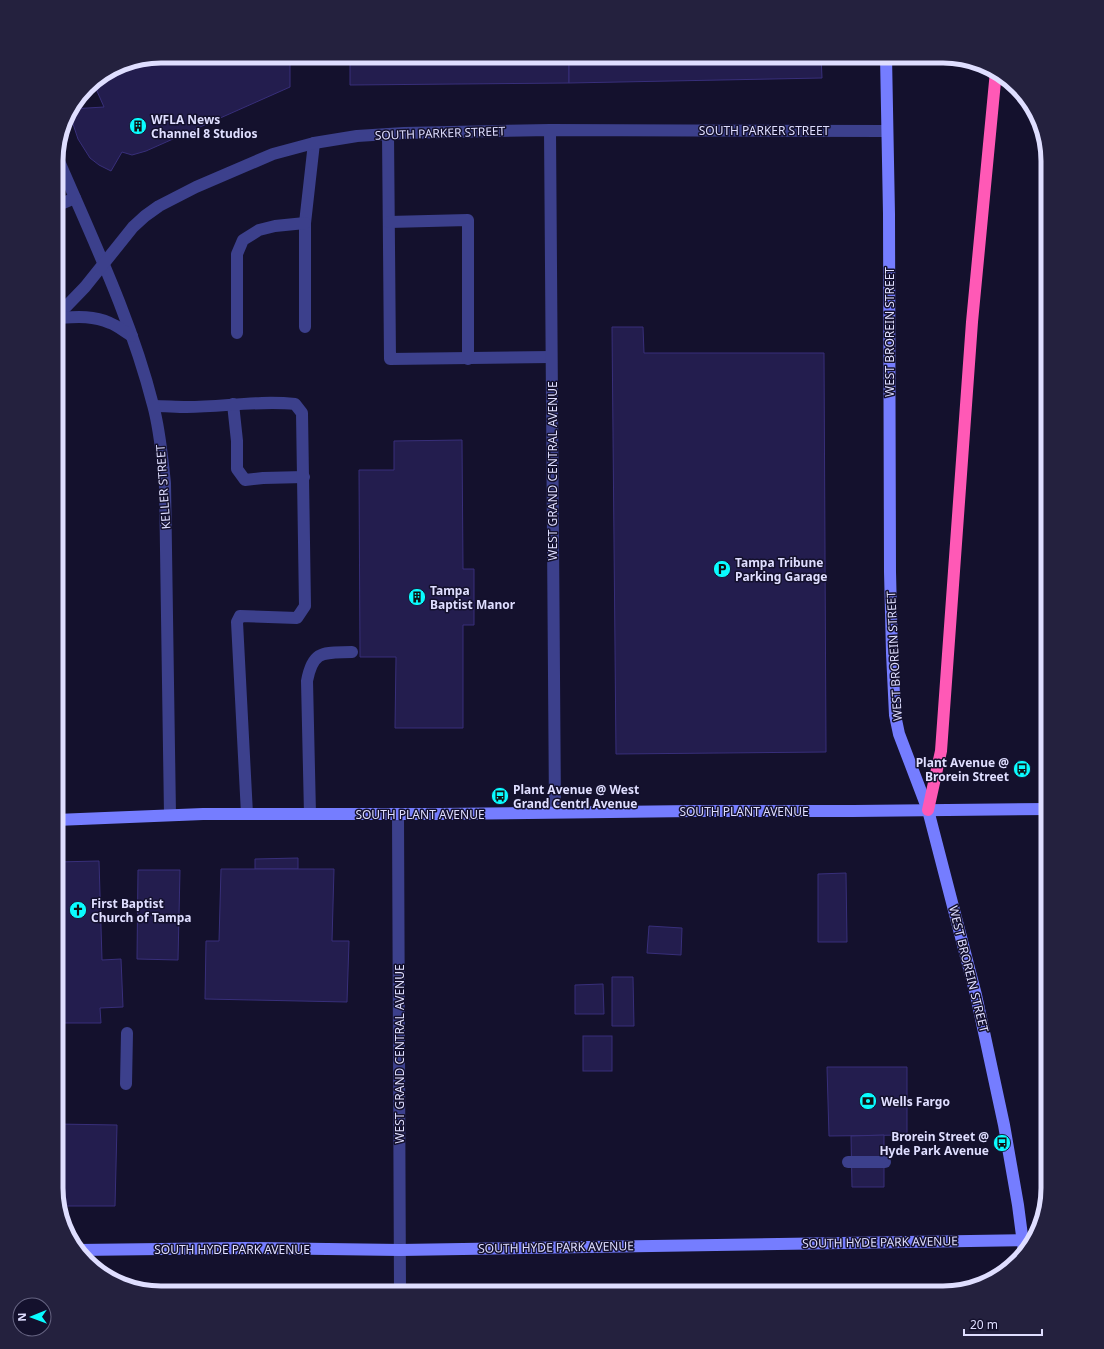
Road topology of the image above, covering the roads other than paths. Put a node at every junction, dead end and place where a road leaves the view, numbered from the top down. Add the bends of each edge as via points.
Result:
1 (886, 63) edge
2 (995, 78) edge
3 (550, 130) junction
4 (887, 131) junction
5 (388, 134) junction
6 (314, 143) junction
7 (63, 170) edge
8 (75, 198) junction
9 (63, 203) edge
10 (389, 222) junction
11 (305, 223) junction
12 (104, 264) junction
13 (63, 311) edge
14 (63, 317) edge
15 (305, 327) dead end
16 (237, 333) dead end
17 (132, 336) junction
18 (551, 357) junction
19 (468, 359) junction
20 (233, 404) junction
21 (154, 406) junction
22 (304, 477) junction
23 (352, 652) dead end
24 (1041, 809) edge
25 (928, 810) junction
26 (555, 812) junction
27 (247, 814) junction
28 (310, 814) junction
29 (398, 814) junction
30 (170, 815) junction
31 (63, 820) edge
32 (127, 1033) dead end
33 (126, 1084) dead end
34 (848, 1162) dead end
35 (885, 1162) dead end
36 (1026, 1240) edge
37 (1024, 1244) edge
38 (85, 1250) edge
39 (400, 1250) junction
40 (400, 1286) edge

1 - 4 street, WEST BROREIN STREET
2 - 25 highway via 972,322 941,751
3 - 4 street, SOUTH PARKER STREET
3 - 5 street, SOUTH PARKER STREET
3 - 18 street, WEST GRAND CENTRAL AVENUE
4 - 25 street, WEST BROREIN STREET via 890,564 894,696 899,734
5 - 6 street, SOUTH PARKER STREET
5 - 10 street
6 - 11 street
6 - 12 street, SOUTH PARKER STREET via 266,157 159,206 133,227
7 - 8 street, KELLER STREET
8 - 9 street
8 - 12 street, KELLER STREET
10 - 19 street via 390,360
10 - 19 street via 468,220
11 - 15 street
11 - 16 street via 259,230 243,240 237,254
12 - 13 street, SOUTH PARKER STREET
12 - 17 street, KELLER STREET
14 - 17 street via 94,318 111,323
17 - 21 street, KELLER STREET
18 - 19 street
18 - 26 street, WEST GRAND CENTRAL AVENUE
20 - 21 street
20 - 22 street via 295,404 302,414
20 - 22 street via 237,469 245,480
21 - 30 street, KELLER STREET via 165,483
22 - 27 street via 305,606 296,618 240,616 237,622
23 - 28 street via 329,653 317,657 310,667 307,681
24 - 25 street, SOUTH PLANT AVENUE
25 - 26 street, SOUTH PLANT AVENUE
25 - 36 street, WEST BROREIN STREET via 988,1046
26 - 29 street, SOUTH PLANT AVENUE
27 - 28 street, SOUTH PLANT AVENUE
27 - 30 street, SOUTH PLANT AVENUE
28 - 29 street, SOUTH PLANT AVENUE
29 - 39 street, WEST GRAND CENTRAL AVENUE
30 - 31 street, SOUTH PLANT AVENUE
32 - 33 street
34 - 35 street
37 - 39 street, SOUTH HYDE PARK AVENUE
38 - 39 street, SOUTH HYDE PARK AVENUE
39 - 40 street, WEST GRAND CENTRAL AVENUE

